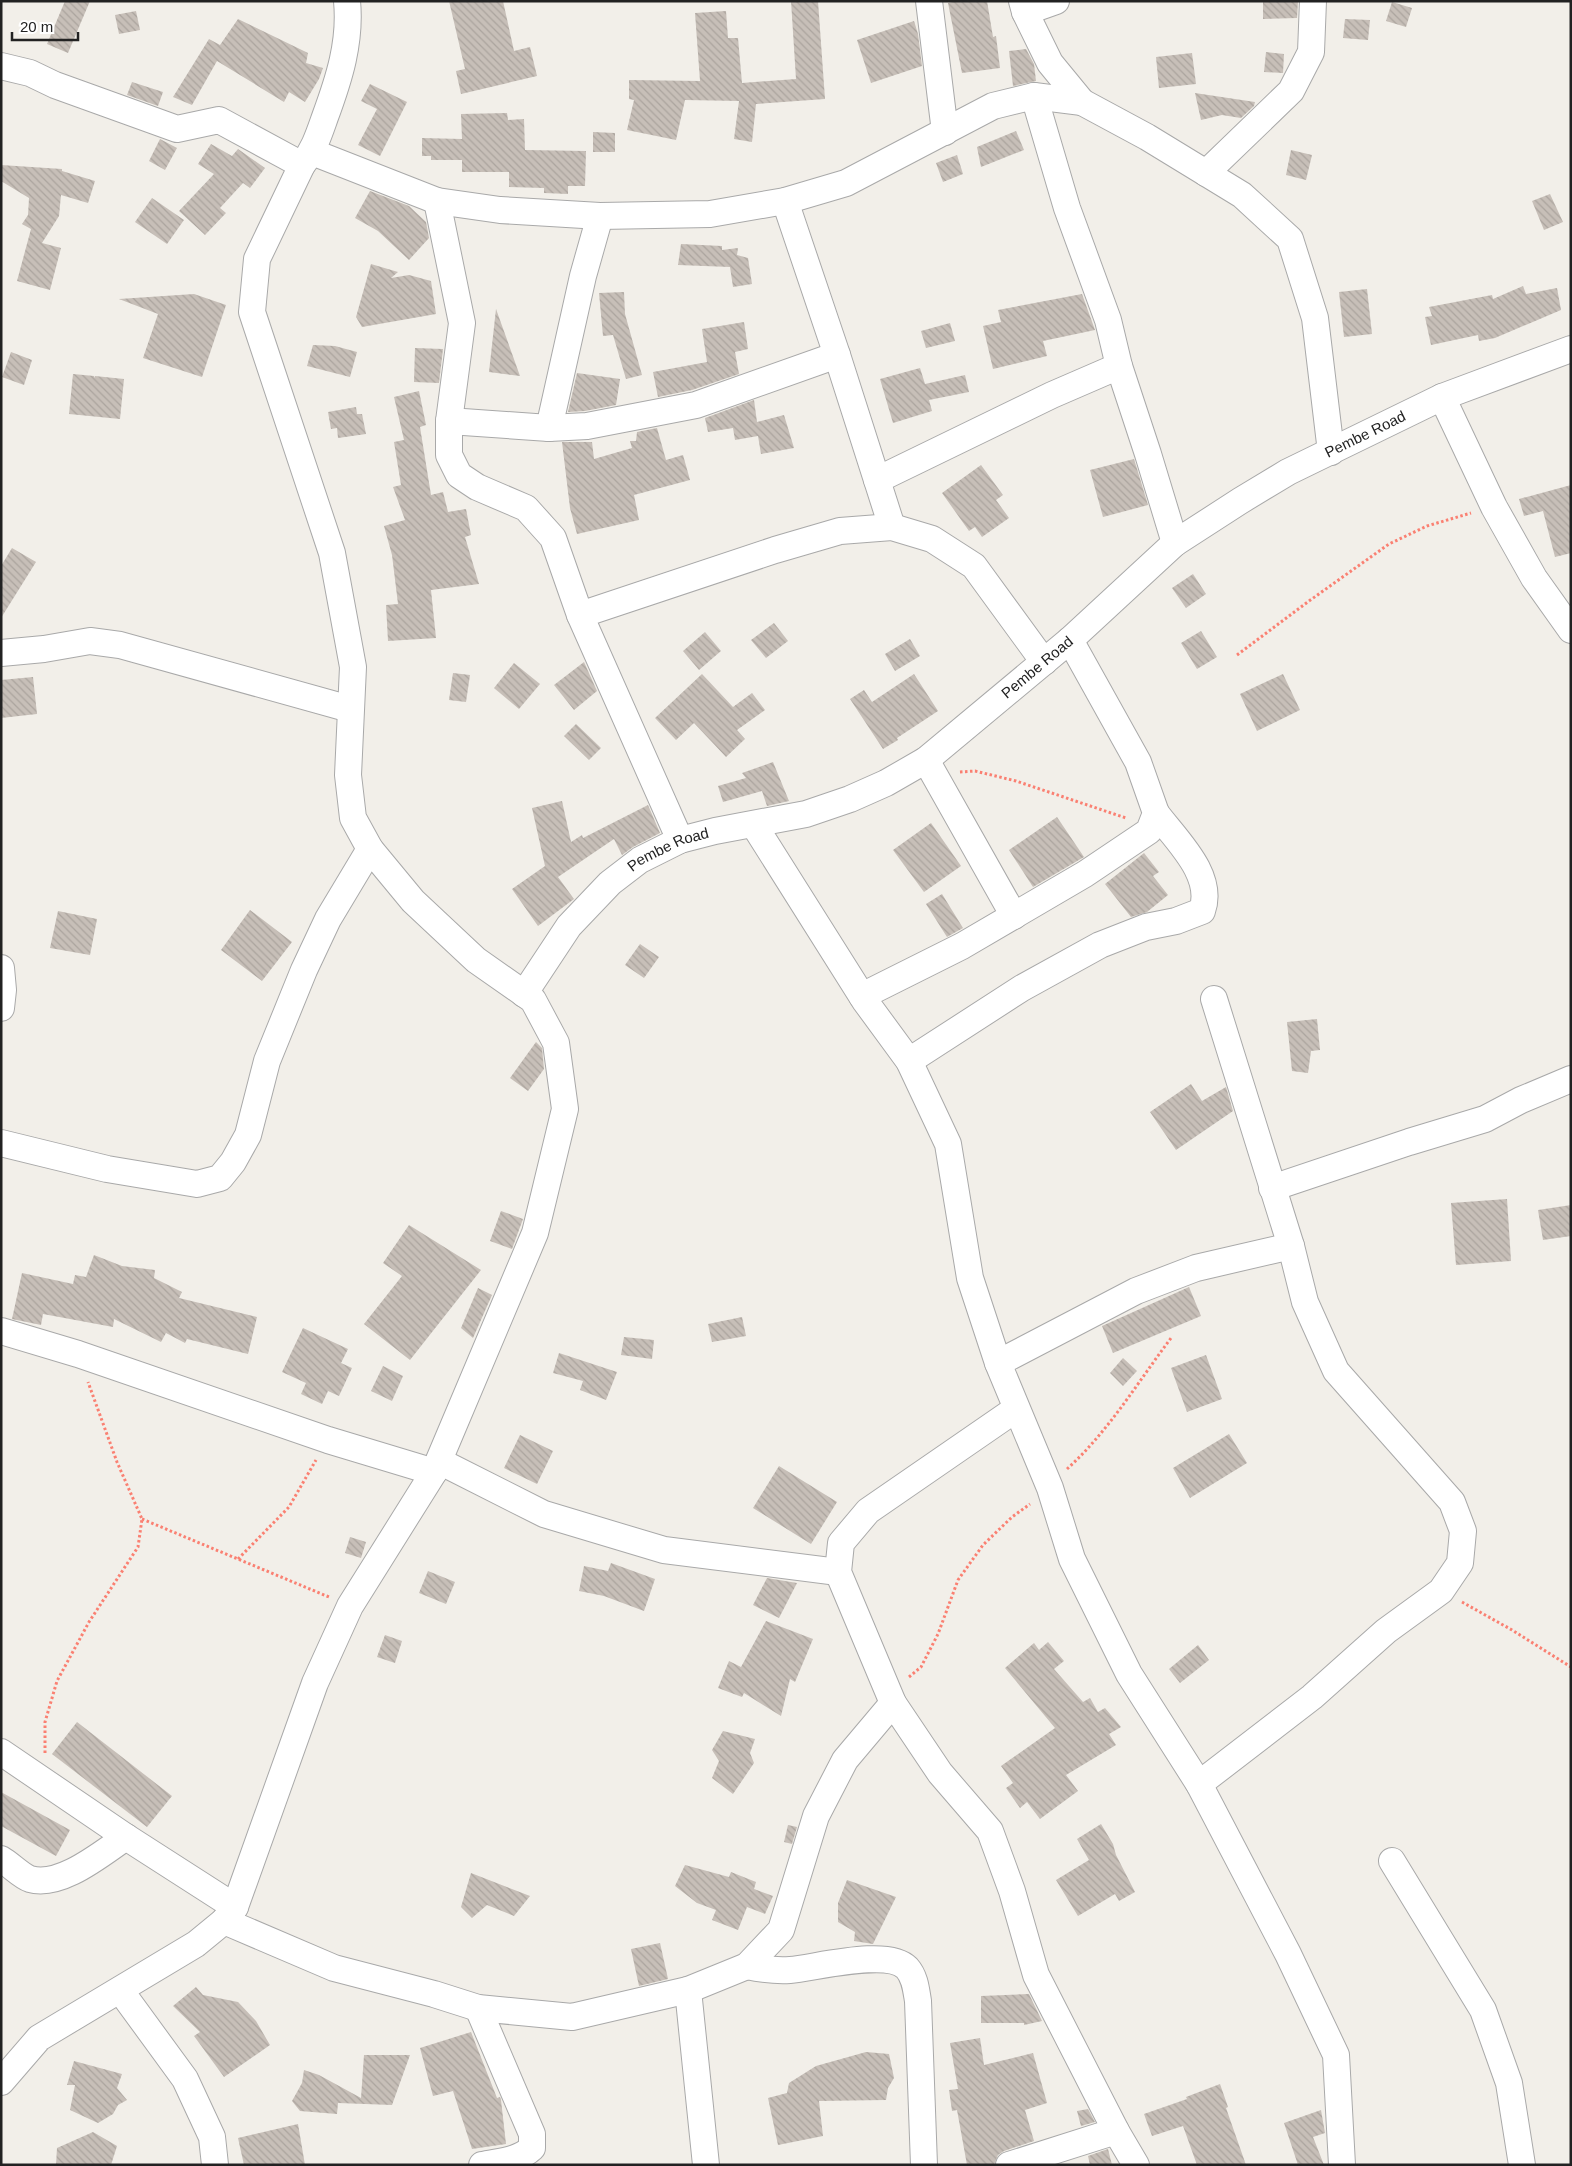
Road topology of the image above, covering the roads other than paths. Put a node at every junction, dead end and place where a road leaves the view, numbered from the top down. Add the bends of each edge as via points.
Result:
1 (347, 1) edge
2 (929, 1) edge
3 (1056, 1) edge
4 (1313, 1) edge
5 (1023, 6) edge
6 (1, 66) edge
7 (1034, 96) junction
8 (1082, 102) junction
9 (945, 132) junction
10 (307, 159) junction
11 (1206, 173) junction
12 (785, 201) junction
13 (437, 202) junction
14 (600, 216) junction
15 (1571, 348) edge
16 (837, 355) junction
17 (1119, 366) junction
18 (1442, 397) junction
19 (448, 421) junction
20 (549, 428) junction
21 (1331, 452) junction
22 (877, 480) junction
23 (892, 527) junction
24 (1175, 544) junction
25 (580, 615) junction
26 (1571, 630) edge
27 (1070, 640) junction
28 (1, 654) edge
29 (1044, 662) junction
30 (350, 709) junction
31 (930, 767) junction
32 (1153, 822) junction
33 (754, 825) junction
34 (680, 840) junction
35 (370, 849) junction
36 (1014, 916) junction
37 (1, 968) edge
38 (524, 994) junction
39 (862, 996) junction
40 (1214, 999) dead end
41 (1, 1008) edge
42 (909, 1061) junction
43 (1571, 1079) edge
44 (1, 1143) edge
45 (1272, 1188) junction
46 (1291, 1246) junction
47 (1, 1331) edge
48 (998, 1363) junction
49 (1016, 1408) junction
50 (436, 1467) junction
51 (838, 1572) junction
52 (891, 1698) junction
53 (1, 1752) edge
54 (1198, 1784) junction
55 (126, 1837) junction
56 (1, 1858) edge
57 (1392, 1862) dead end
58 (229, 1914) junction
59 (748, 1966) junction
60 (120, 1990) junction
61 (688, 1990) junction
62 (478, 2008) junction
63 (1, 2082) edge
64 (1116, 2131) junction
65 (215, 2165) edge
66 (482, 2165) edge
67 (706, 2165) edge
68 (924, 2165) edge
69 (1009, 2165) edge
70 (1136, 2165) edge
71 (1342, 2165) edge
72 (1522, 2165) edge

1 - 10 street via 349,19 341,72
2 - 9 street
3 - 5 street
4 - 11 street via 1310,52 1291,91
5 - 8 street via 1050,63
6 - 10 street via 30,73 177,129 219,120
7 - 8 street
7 - 9 street via 993,106
7 - 17 street via 1067,208 1108,320
8 - 11 street
9 - 12 street via 846,183
10 - 13 street
10 - 30 street via 257,259 252,312 332,553 353,667
11 - 21 street via 1242,196 1290,239 1315,318
12 - 14 street via 710,214
12 - 16 street
13 - 14 street via 500,210
13 - 19 street via 462,323
14 - 20 street
15 - 18 street, Pembe Road
16 - 20 street via 696,405 587,426
16 - 22 street
17 - 22 street
17 - 24 street
18 - 21 street, Pembe Road
18 - 26 street via 1494,507 1534,578
19 - 20 street
19 - 25 street via 448,455 459,475 526,508 553,538
21 - 24 street, Pembe Road via 1288,472
22 - 23 street
23 - 25 street via 840,531
23 - 29 street via 932,539 974,566
24 - 27 street, Pembe Road
25 - 34 street
27 - 29 street, Pembe Road
27 - 32 street via 1138,762
28 - 30 street via 90,641 120,645
29 - 31 street, Pembe Road
30 - 35 street via 348,775 353,818
31 - 33 street, Pembe Road via 806,814
31 - 36 street
32 - 36 street via 1085,874
32 - 42 street via 1200,871 1206,900 1202,911 1176,921 1146,926 1100,945 1022,988
33 - 34 street, Pembe Road
33 - 39 street
34 - 38 street, Pembe Road via 640,860 610,883 569,926
35 - 38 street via 413,901 476,960
35 - 44 street via 328,919 304,970 267,1061 248,1135 220,1178 197,1184 107,1169
36 - 39 street
37 - 41 street
38 - 50 street via 532,1000 556,1044 565,1110 535,1233
39 - 42 street
40 - 45 street
42 - 48 street via 948,1144 970,1278
43 - 45 street via 1484,1119
45 - 46 street
46 - 48 street via 1196,1268 1136,1291
46 - 54 street via 1305,1302 1336,1371 1452,1502 1463,1531 1460,1563 1441,1591 1386,1631 1312,1697
47 - 50 street via 78,1354 328,1440
48 - 49 street
49 - 51 street via 868,1511 841,1544
49 - 54 street via 1048,1484 1072,1559 1129,1674
50 - 51 street via 544,1514 664,1550
50 - 58 street via 350,1606 315,1683
51 - 52 street
52 - 59 street via 845,1760 816,1816 781,1930
52 - 64 street via 940,1773 990,1831 1012,1891 1036,1975
53 - 55 street
54 - 71 street via 1288,1954 1336,2055
55 - 56 street via 69,1873 49,1880 30,1879
55 - 58 street
57 - 72 street via 1484,2010 1509,2083
58 - 60 street via 196,1944
58 - 62 street via 334,1968
59 - 61 street
59 - 68 street via 789,1970 863,1959 886,1960 906,1966 913,1978 918,2000
60 - 63 street via 39,2038
60 - 65 street via 185,2078 212,2138
61 - 62 street via 572,2017
61 - 67 street
62 - 66 street via 532,2134 532,2148 525,2155
64 - 69 street
64 - 70 street

